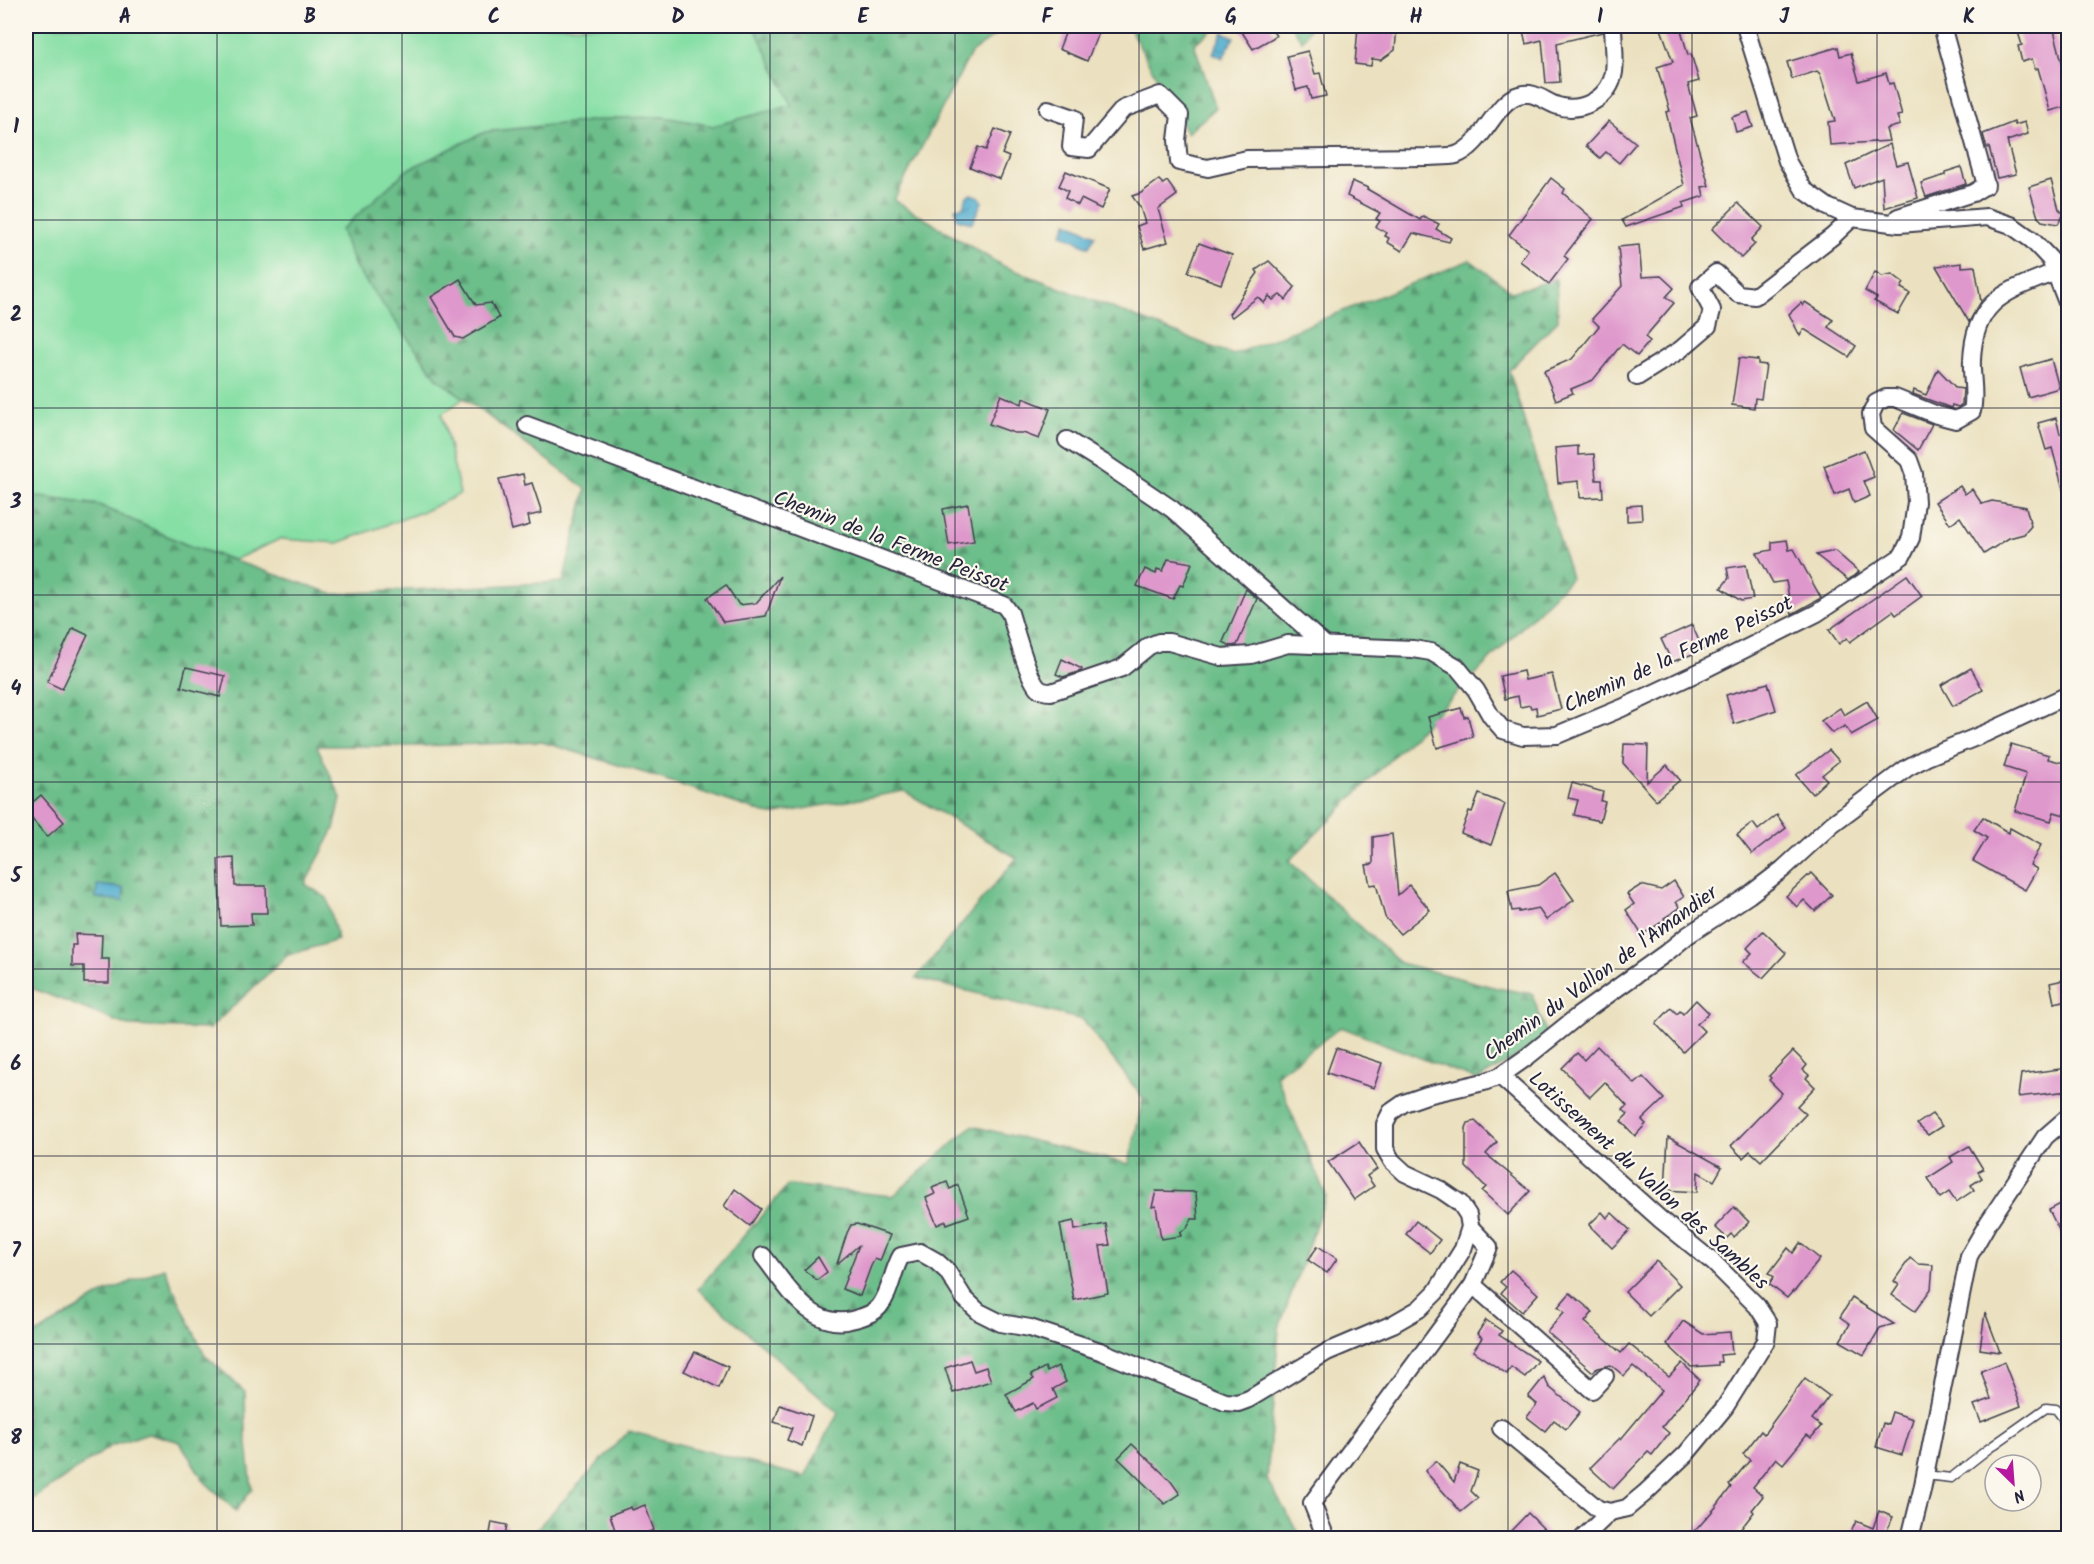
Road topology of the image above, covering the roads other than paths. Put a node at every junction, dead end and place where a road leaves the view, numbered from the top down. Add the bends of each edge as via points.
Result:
1 (1613, 26) edge
2 (1744, 26) edge
3 (1942, 26) edge
4 (1048, 109) dead end
5 (1852, 218) junction
6 (1883, 222) junction
7 (2055, 272) junction
8 (2068, 305) edge
9 (1637, 377) dead end
10 (527, 425) dead end
11 (1067, 440) dead end
12 (1326, 646) junction
13 (2068, 695) edge
14 (1500, 1076) junction
15 (2068, 1117) edge
16 (1470, 1227) junction
17 (763, 1256) dead end
18 (1473, 1285) junction
19 (1605, 1376) dead end
20 (1501, 1428) dead end
21 (2068, 1442) edge
22 (1925, 1475) junction
23 (1610, 1512) junction
24 (1326, 1539) edge
25 (1583, 1539) edge
26 (1910, 1539) edge

1 - 4 street via 1614,72 1597,100 1570,109 1537,95 1519,95 1504,105 1473,146 1455,155 1247,159 1208,168 1179,162 1179,115 1160,95 1123,110 1089,149 1071,147 1074,118
2 - 5 street via 1787,161 1804,190
3 - 6 street via 1986,185 1973,193
5 - 6 street
5 - 9 street via 1755,296 1738,294 1716,273 1700,287 1712,310 1708,326 1680,351
6 - 7 street via 1987,217 2011,225 2032,240 2050,259
7 - 8 street
7 - 12 street, Chemin de la Ferme Peissot via 2005,292 1988,307 1975,334 1972,411 1956,420 1895,398 1876,403 1871,414 1873,428 1909,460 1914,474 1916,502 1911,538 1902,556 1888,567 1807,618 1622,708 1557,735 1523,736 1503,730 1457,667 1431,652
10 - 12 street, Chemin de la Ferme Peissot via 1004,605 1031,675 1043,691 1051,693 1122,668 1159,642 1222,657 1251,656 1288,644
11 - 12 street via 1172,509
13 - 14 street, Chemin du Vallon de l'Amandier via 1907,768 1832,824 1783,870 1688,935
14 - 16 street, Chemin du Vallon de l'Amandier via 1404,1103 1391,1112 1385,1124 1385,1149 1392,1161 1405,1173 1460,1203
14 - 23 street, Lotissement du Vallon des Sambles via 1714,1263 1757,1306 1768,1323 1766,1341 1725,1407 1686,1454 1626,1508
15 - 22 street via 2045,1137 1969,1257
16 - 17 street via 1463,1249 1436,1292 1419,1309 1394,1324 1327,1352 1238,1403 1225,1402 1100,1351 1001,1323 979,1312 947,1272 920,1252 902,1256 879,1308 848,1322 821,1318 805,1308
16 - 18 street, Chemin du Vallon de l'Amandier via 1489,1247
18 - 19 street via 1592,1390
18 - 24 street via 1312,1503
20 - 23 street via 1598,1509
21 - 22 lane via 2063,1418 2056,1409 2046,1408 1952,1478
22 - 26 street
23 - 25 street

